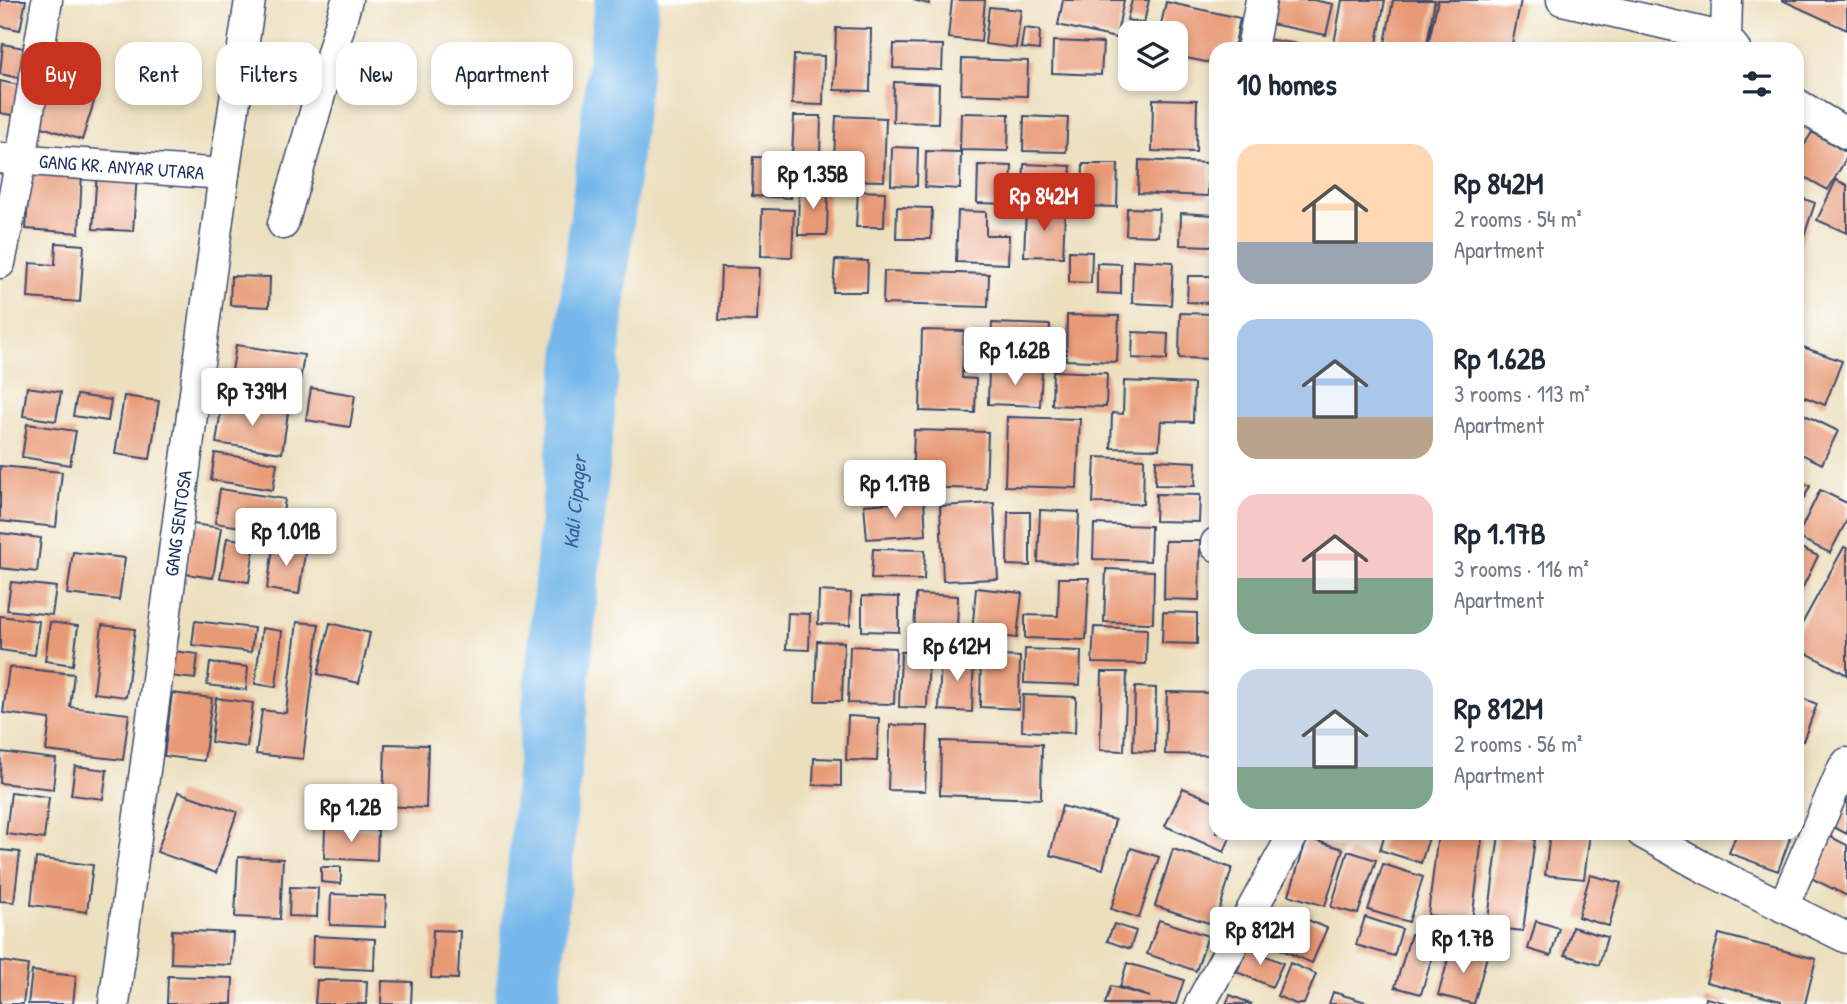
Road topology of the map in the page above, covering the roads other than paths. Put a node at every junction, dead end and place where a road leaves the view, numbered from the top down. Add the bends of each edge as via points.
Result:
1 (47, 0) edge
2 (250, 0) edge
3 (346, 0) edge
4 (1261, 0) edge
5 (1562, 0) edge
6 (1727, 0) edge
7 (1253, 42) edge
8 (1723, 42) edge
9 (1731, 42) edge
10 (1804, 108) edge
11 (1847, 134) edge
12 (10, 159) edge
13 (224, 174) junction
14 (283, 224) dead end
15 (0, 263) edge
16 (1847, 763) edge
17 (1290, 840) edge
18 (1655, 840) edge
19 (1783, 907) junction
20 (1847, 938) edge
21 (114, 1004) edge
22 (1200, 1004) edge

1 - 12 street
2 - 13 street, GANG SENTOSA
3 - 14 street
4 - 7 street
5 - 8 street
6 - 9 street
10 - 11 street
12 - 13 street, GANG KR. ANYAR UTARA
12 - 15 street
13 - 21 street, GANG SENTOSA
16 - 19 street
17 - 22 street
18 - 19 street
19 - 20 street

